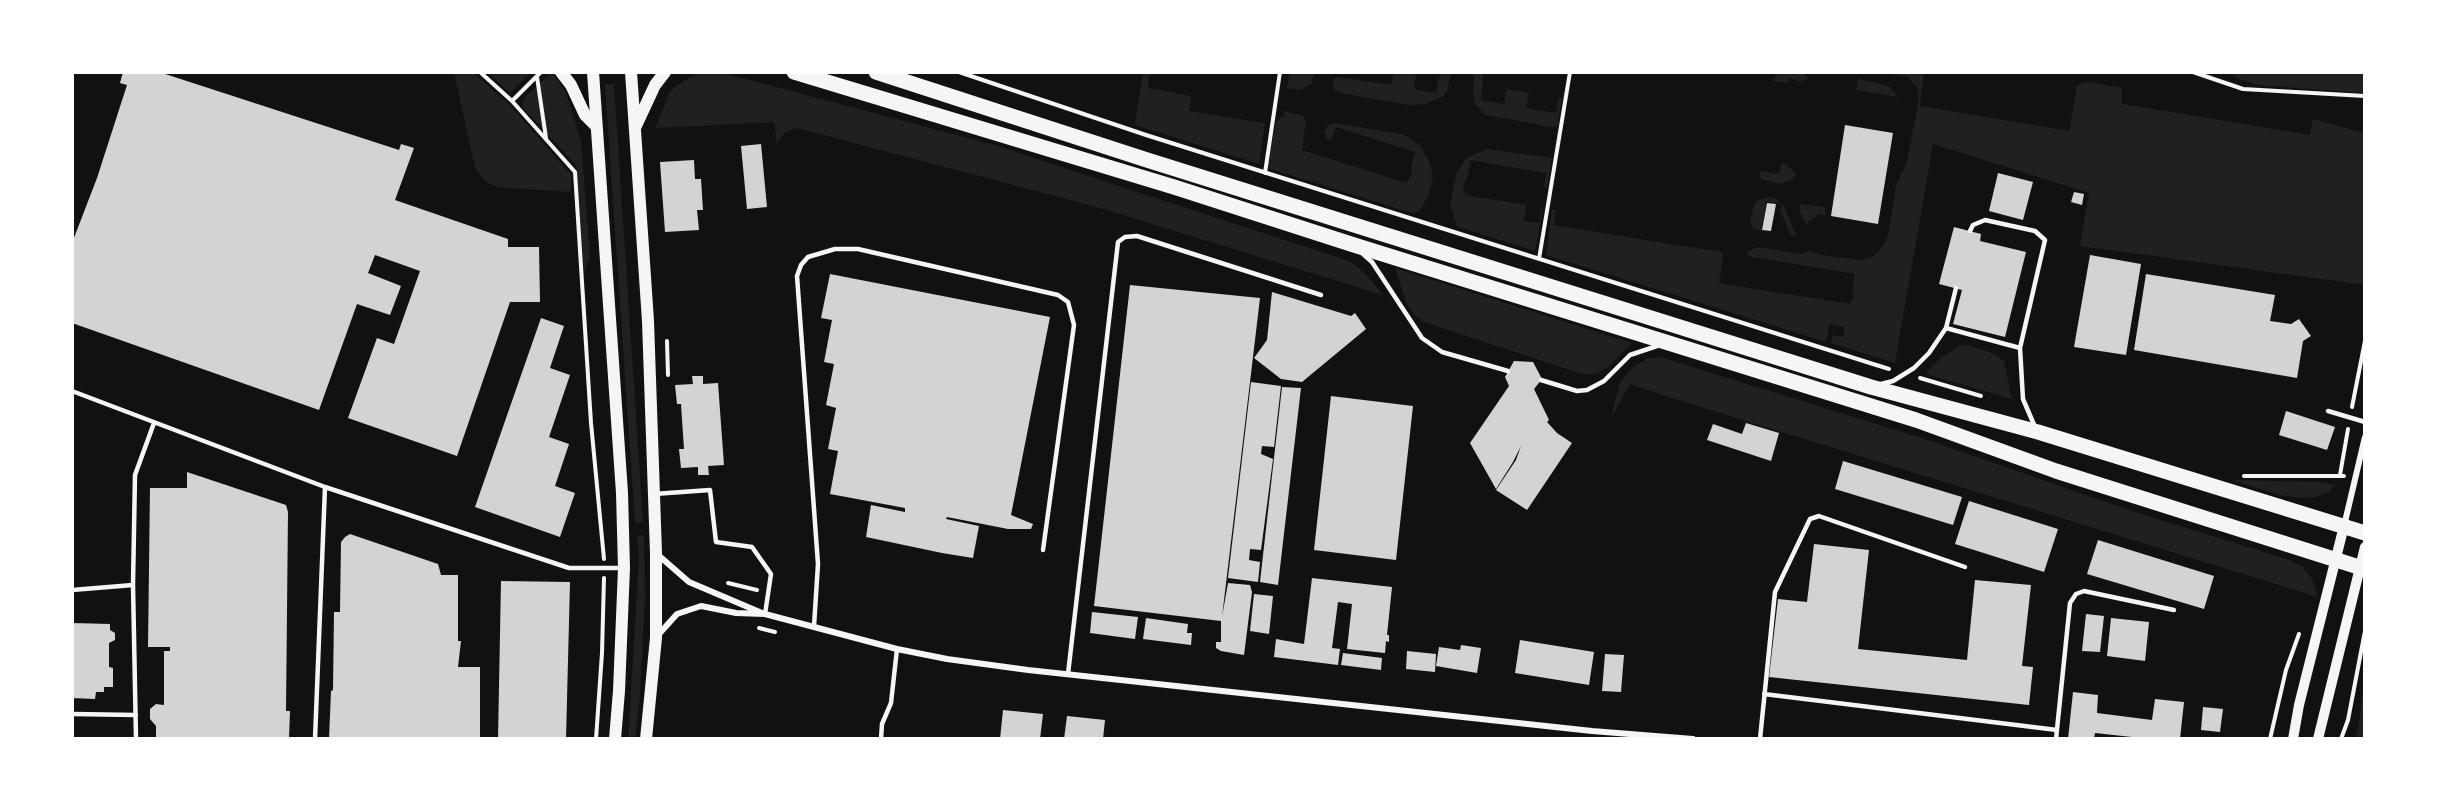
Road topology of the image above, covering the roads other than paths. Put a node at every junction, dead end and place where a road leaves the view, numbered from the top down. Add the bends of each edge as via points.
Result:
1 (561, 72) edge
2 (593, 72) edge
3 (631, 72) edge
4 (665, 72) edge
5 (794, 72) edge
6 (876, 72) edge
7 (596, 126) junction
8 (634, 129) junction
9 (1970, 231) dead end
10 (1354, 246) junction
11 (1956, 288) dead end
12 (1322, 295) dead end
13 (1946, 328) junction
14 (1670, 344) junction
15 (2020, 348) junction
16 (1508, 371) dead end
17 (1541, 380) dead end
18 (1871, 387) junction
19 (72, 392) edge
20 (2328, 411) dead end
21 (2365, 422) edge
22 (154, 423) junction
23 (2038, 432) junction
24 (2365, 437) edge
25 (325, 487) junction
26 (653, 494) junction
27 (2344, 526) junction
28 (2365, 533) edge
29 (2365, 547) edge
30 (1043, 550) dead end
31 (656, 554) junction
32 (2336, 560) junction
33 (1965, 567) dead end
34 (624, 568) junction
35 (2362, 568) edge
36 (133, 585) junction
37 (72, 590) edge
38 (2174, 610) dead end
39 (765, 615) junction
40 (814, 626) junction
41 (656, 638) junction
42 (897, 649) junction
43 (1068, 675) junction
44 (1764, 694) junction
45 (72, 714) edge
46 (136, 716) junction
47 (2057, 730) junction
48 (1592, 731) junction
49 (136, 739) edge
50 (315, 739) edge
51 (615, 739) edge
52 (645, 739) edge
53 (881, 739) edge
54 (1593, 739) edge
55 (1693, 739) edge
56 (1760, 739) edge
57 (2056, 739) edge
58 (2293, 739) edge
59 (2318, 739) edge

1 - 7 main road via 585,115
2 - 7 main road
3 - 8 main road
4 - 8 main road
5 - 10 main road
6 - 18 main road
7 - 34 main road via 620,446
8 - 26 main road via 648,321
9 - 15 lane via 1973,225 1985,220 2035,231 2045,240
10 - 14 main road
10 - 16 lane via 1372,262 1422,338 1442,352
11 - 13 lane
12 - 43 lane via 1137,236 1118,242
13 - 15 lane
13 - 18 lane via 1929,353 1905,374
14 - 17 lane via 1630,355 1604,381 1587,390 1577,391
14 - 32 main road via 1916,420 2056,471
15 - 23 lane via 2023,399
18 - 23 main road
19 - 22 lane
20 - 21 lane
22 - 25 lane
22 - 36 lane via 135,475
23 - 27 main road
24 - 27 street
25 - 34 lane via 569,568
25 - 50 lane
26 - 31 main road
26 - 39 lane via 711,490 716,542 752,547 771,574
27 - 28 main road
27 - 32 street
29 - 35 street
30 - 40 lane via 1074,325 1068,302 1058,295 858,249 835,249 808,257 797,276 818,564
31 - 39 street via 689,582
31 - 41 main road
32 - 35 main road
32 - 58 street
33 - 44 lane via 1819,516 1810,519 1774,592
34 - 51 main road
35 - 59 street
36 - 37 lane
36 - 46 lane
38 - 47 lane via 2084,591 2076,594 2070,603
39 - 40 street
39 - 41 street via 700,606 689,608 664,625
40 - 42 street
41 - 52 main road
42 - 43 street
42 - 53 lane via 891,703 882,724
43 - 48 street
44 - 47 lane
44 - 56 lane
45 - 46 lane
46 - 49 lane
47 - 57 lane
48 - 54 street
48 - 55 street

